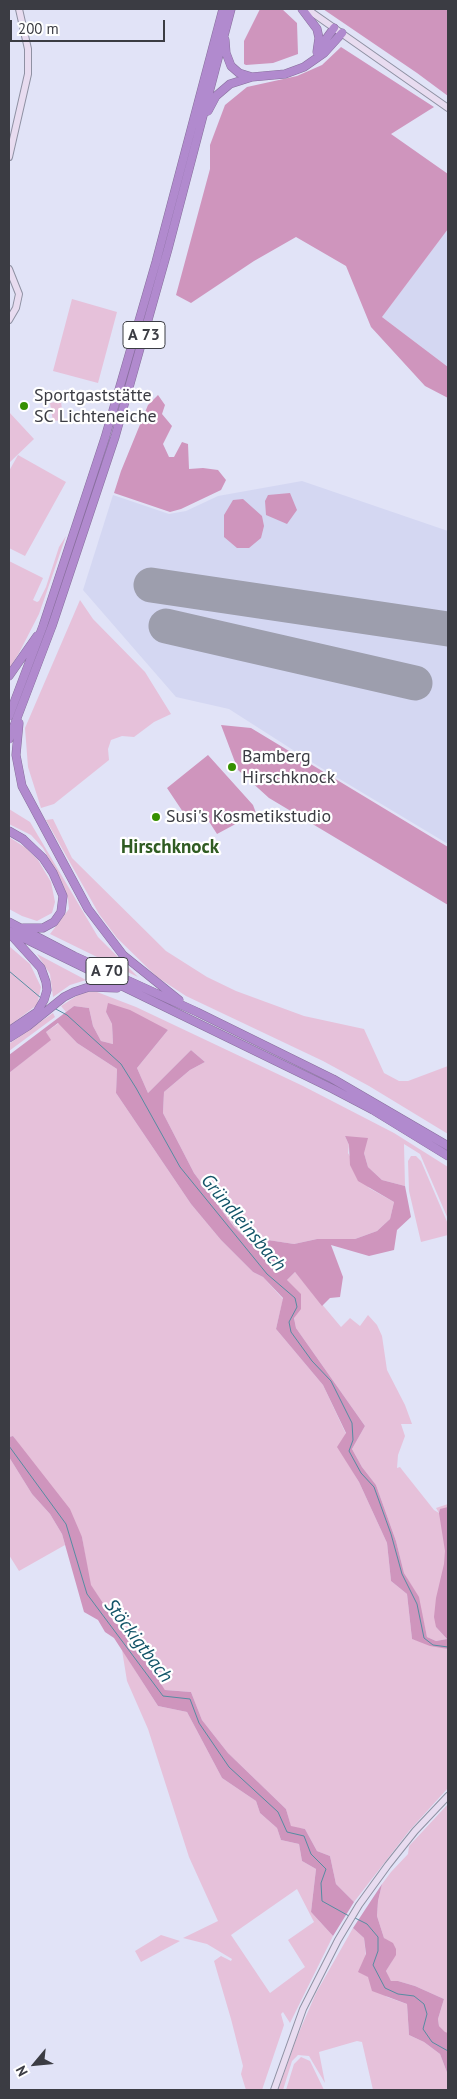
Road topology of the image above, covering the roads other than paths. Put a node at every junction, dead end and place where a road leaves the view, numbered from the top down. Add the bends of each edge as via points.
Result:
1 (19, 9) edge
2 (223, 9) edge
3 (231, 9) edge
4 (302, 9) edge
5 (307, 9) edge
6 (334, 28) junction
7 (225, 33) junction
8 (342, 33) junction
9 (317, 52) junction
10 (310, 64) junction
11 (252, 77) junction
12 (448, 108) edge
13 (201, 124) junction
14 (9, 157) edge
15 (9, 270) edge
16 (9, 320) edge
17 (43, 626) junction
18 (9, 676) edge
19 (21, 709) junction
20 (9, 716) edge
21 (9, 739) edge
22 (9, 831) edge
23 (9, 922) edge
24 (18, 927) junction
25 (9, 932) edge
26 (124, 988) junction
27 (45, 1008) junction
28 (197, 1012) junction
29 (9, 1031) edge
30 (9, 1038) edge
31 (448, 1146) edge
32 (448, 1156) edge
33 (448, 1796) edge
34 (274, 2090) edge

1 - 14 main road via 28,49 28,74
2 - 17 highway, A 73 via 138,326
3 - 7 highway, A 73
4 - 9 highway via 318,32
5 - 6 main road
6 - 8 main road
6 - 9 highway
7 - 11 highway via 226,53 231,66
7 - 13 highway, A 73
8 - 10 highway
8 - 12 main road
9 - 10 highway
10 - 11 highway via 285,74
11 - 13 highway via 223,88
13 - 19 highway, A 73 via 115,438
15 - 16 main road via 19,294
17 - 18 highway
17 - 20 highway, A 73
19 - 21 highway, A 73
19 - 28 highway via 17,769 28,799 88,909 113,944 148,977
22 - 24 highway via 43,858 63,896 61,912 54,922 37,929
23 - 24 highway, A 70
24 - 28 highway, A 70
25 - 26 highway, A 70
25 - 27 highway via 41,968 46,982
26 - 27 highway via 89,986
26 - 32 highway, A 70 via 333,1089
27 - 29 highway
27 - 30 highway
28 - 31 highway, A 70 via 333,1079
33 - 34 main road via 402,1847 359,1905 338,1940 303,2009

